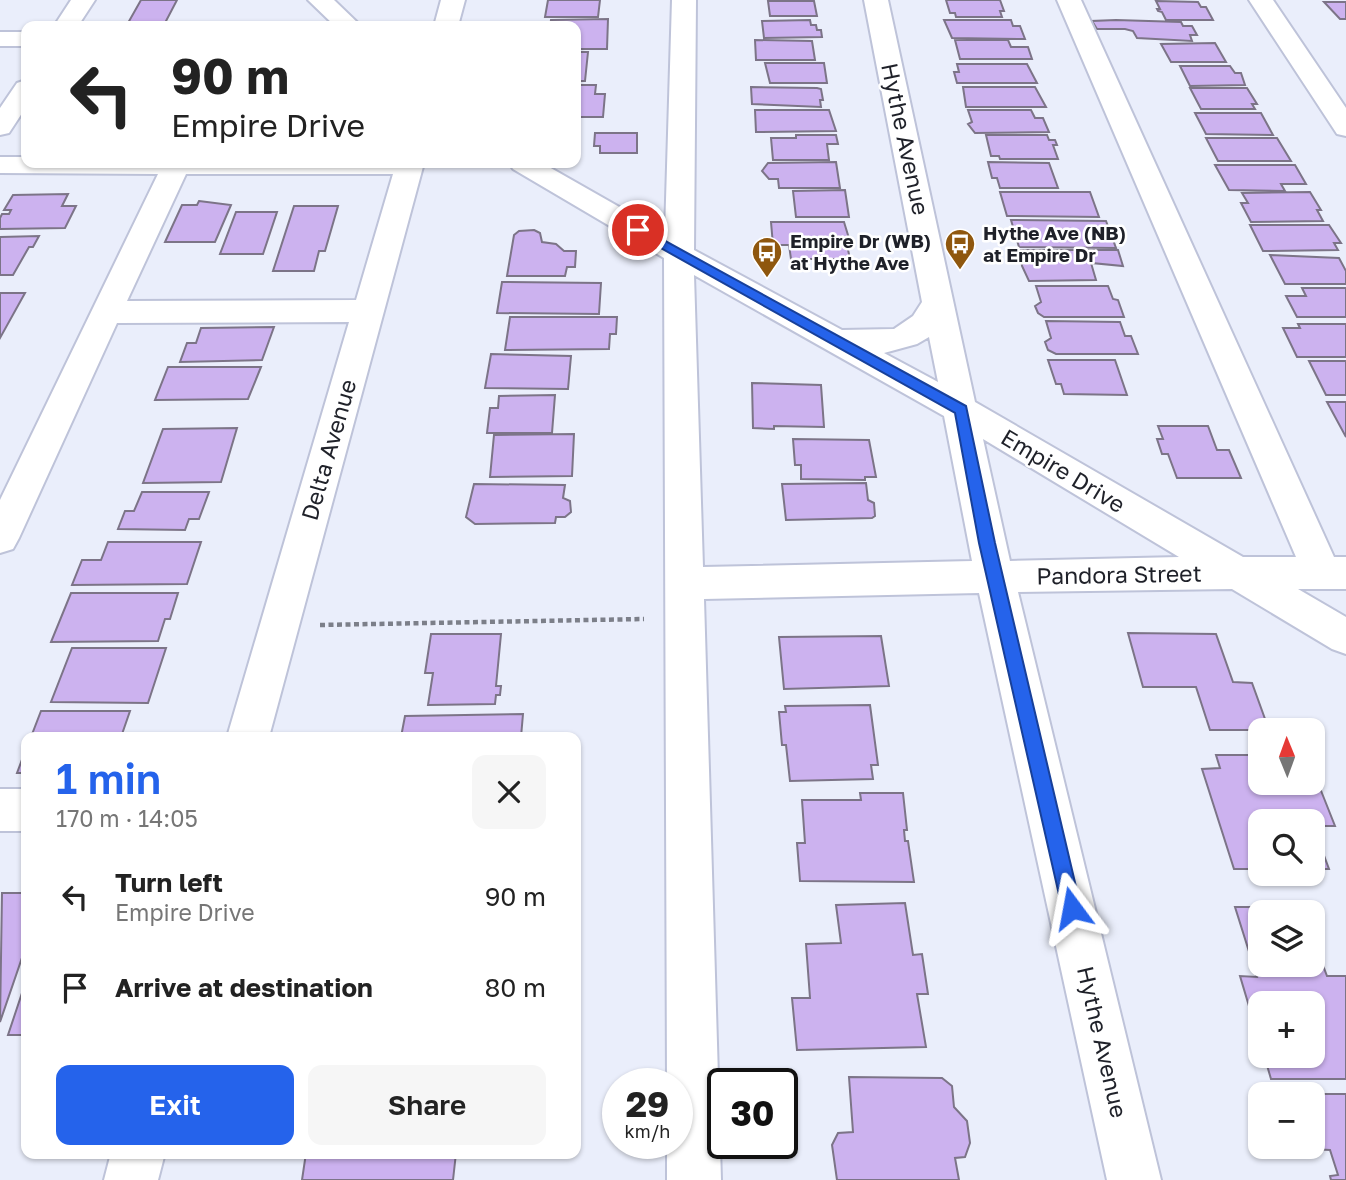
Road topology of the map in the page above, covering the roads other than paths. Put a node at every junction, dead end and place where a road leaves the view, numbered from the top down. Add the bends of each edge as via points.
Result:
1 (83, 0) edge
2 (320, 0) edge
3 (453, 0) edge
4 (684, 0) edge
5 (876, 0) edge
6 (1069, 0) edge
7 (1261, 0) edge
8 (69, 21) edge
9 (343, 21) edge
10 (447, 21) edge
11 (0, 39) edge
12 (21, 39) edge
13 (21, 96) edge
14 (0, 127) edge
15 (1346, 128) edge
16 (0, 165) edge
17 (21, 165) edge
18 (175, 168) edge
19 (408, 168) edge
20 (532, 168) edge
21 (679, 254) junction
22 (939, 301) junction
23 (368, 311) junction
24 (107, 312) junction
25 (837, 341) junction
26 (961, 410) junction
27 (0, 538) edge
28 (1235, 573) junction
29 (1334, 573) edge
30 (995, 577) junction
31 (683, 600) junction
32 (1346, 637) edge
33 (249, 732) edge
34 (0, 810) edge
35 (21, 810) edge
36 (136, 1159) edge
37 (131, 1180) edge
38 (694, 1180) edge
39 (1134, 1180) edge

1 - 8 street
2 - 9 street
3 - 10 street
4 - 21 street
5 - 22 street, Hythe Avenue
6 - 29 street
7 - 15 street
11 - 12 street
13 - 14 street
16 - 17 street
18 - 24 street
19 - 23 street, Delta Avenue
20 - 21 street, Empire Drive
21 - 25 street, Empire Drive
21 - 31 street
22 - 25 street via 925,324 912,334 892,341
22 - 26 street, Hythe Avenue
23 - 24 street
23 - 33 street, Delta Avenue
24 - 27 street
25 - 26 street, Empire Drive
26 - 28 street, Empire Drive
26 - 30 street, Hythe Avenue
28 - 29 street, Pandora Street
28 - 30 street, Pandora Street
28 - 32 street, Empire Drive
30 - 31 street, Pandora Street
30 - 39 street, Hythe Avenue
31 - 38 street
34 - 35 street
36 - 37 street

